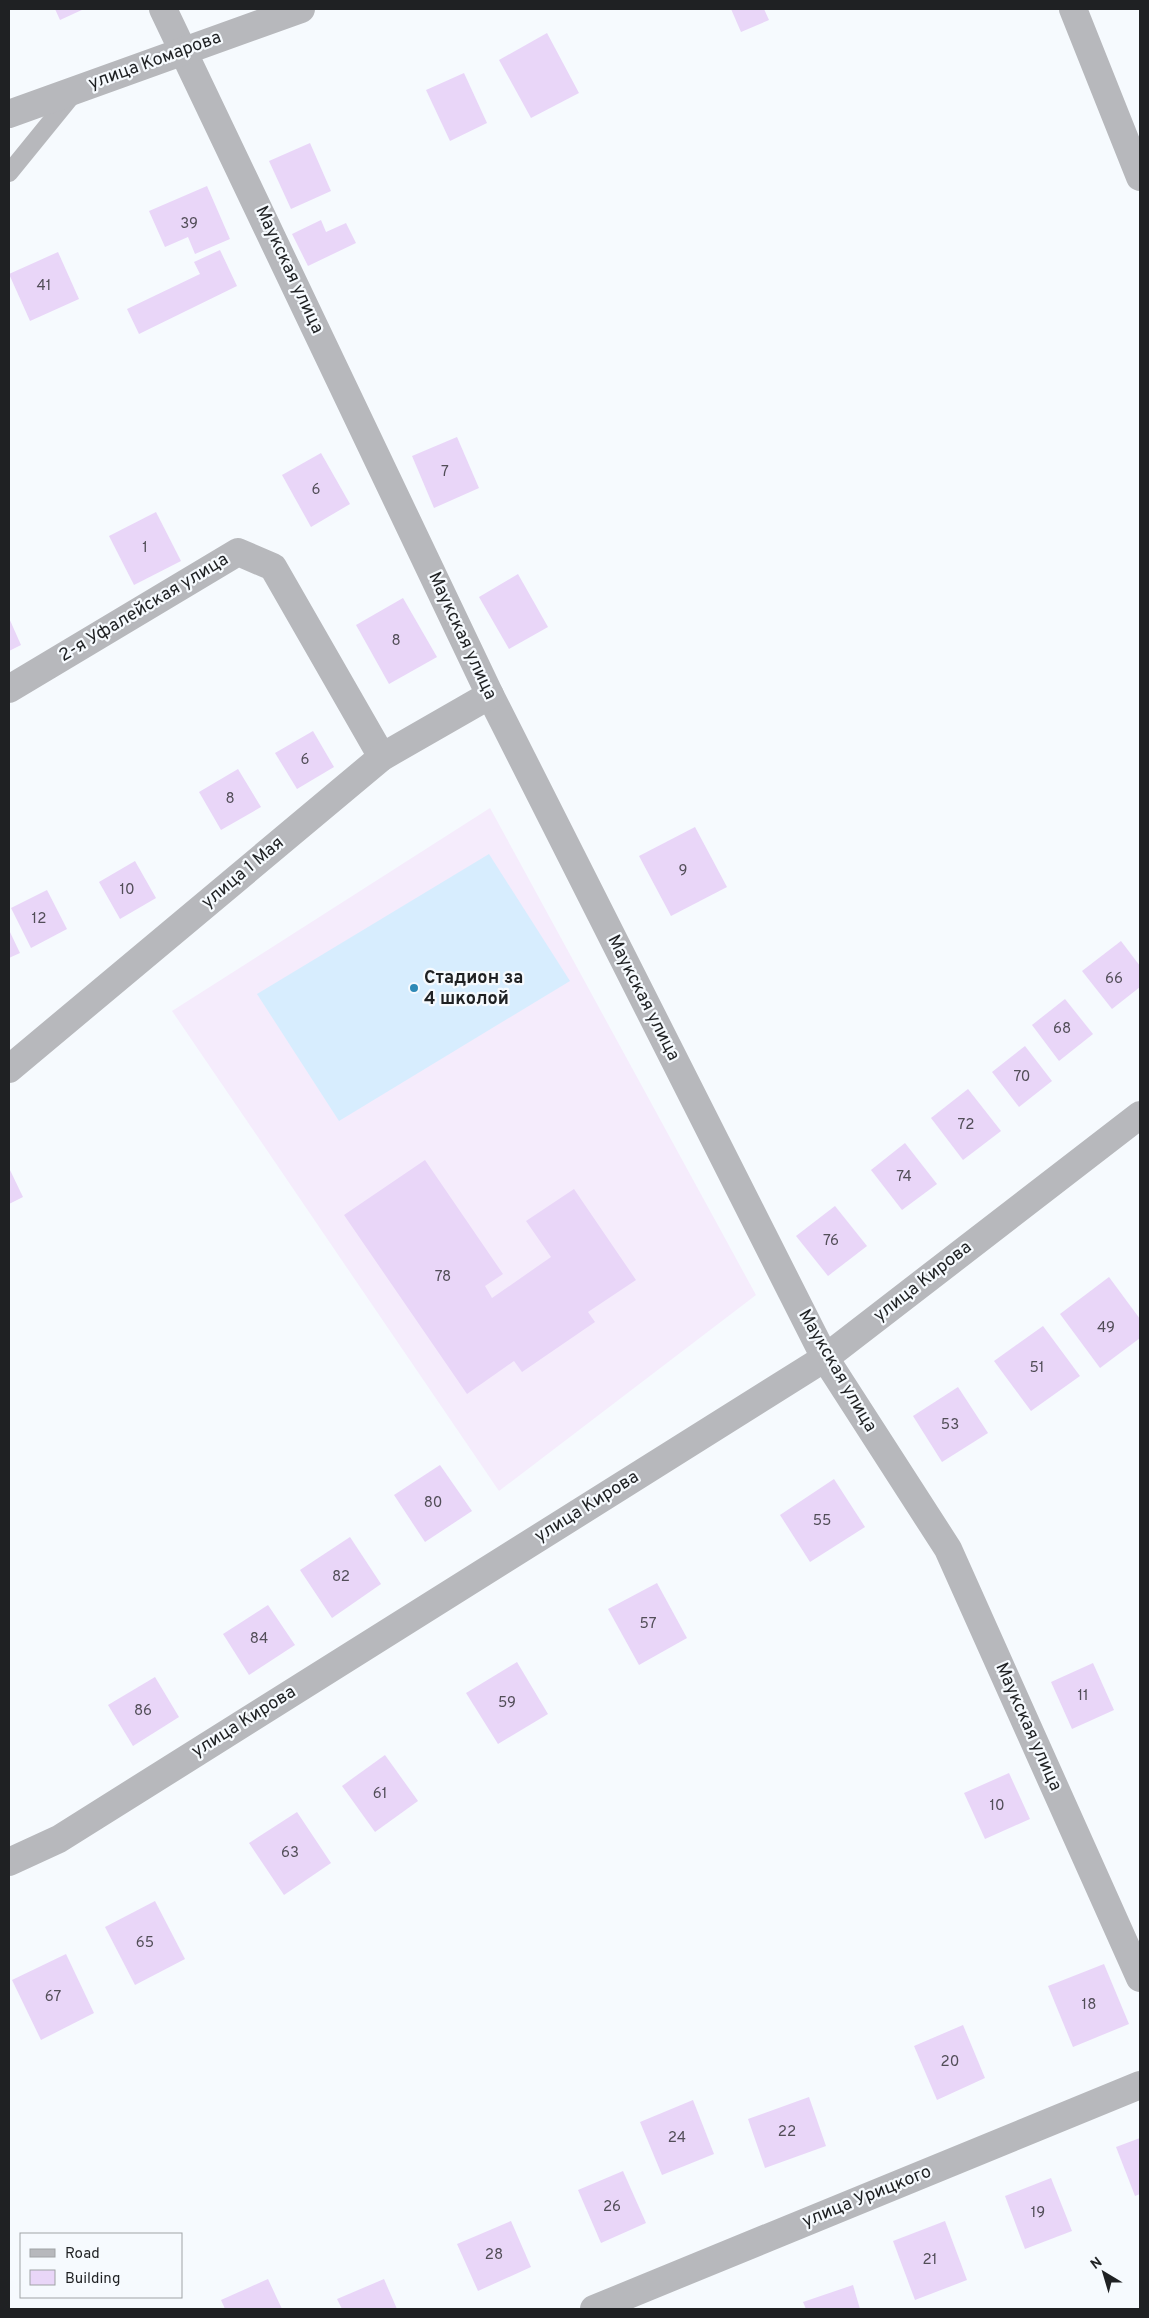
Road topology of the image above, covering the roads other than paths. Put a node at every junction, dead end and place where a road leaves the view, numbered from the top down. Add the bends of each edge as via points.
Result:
1 (164, 9) edge
2 (301, 9) edge
3 (1073, 9) edge
4 (184, 49) junction
5 (78, 88) junction
6 (9, 114) edge
7 (9, 173) edge
8 (1140, 177) edge
9 (9, 689) edge
10 (490, 695) junction
11 (382, 757) junction
12 (9, 1069) edge
13 (1140, 1115) edge
14 (825, 1358) junction
15 (9, 1862) edge
16 (1140, 1978) edge
17 (1140, 2086) edge
18 (594, 2309) edge

1 - 4 street, Маукская улица
2 - 4 street, улица Комарова
3 - 8 street
4 - 5 street, улица Комарова
4 - 10 street, Маукская улица
5 - 6 street, улица Комарова
5 - 7 lane
9 - 11 street, 2-я Уфалейская улица via 238,552 273,567
10 - 11 street, улица 1 Мая
10 - 14 street, Маукская улица
11 - 12 street, улица 1 Мая
13 - 14 street, улица Кирова
14 - 15 street, улица Кирова via 59,1839
14 - 16 street, Маукская улица via 948,1549
17 - 18 street, улица Урицкого

